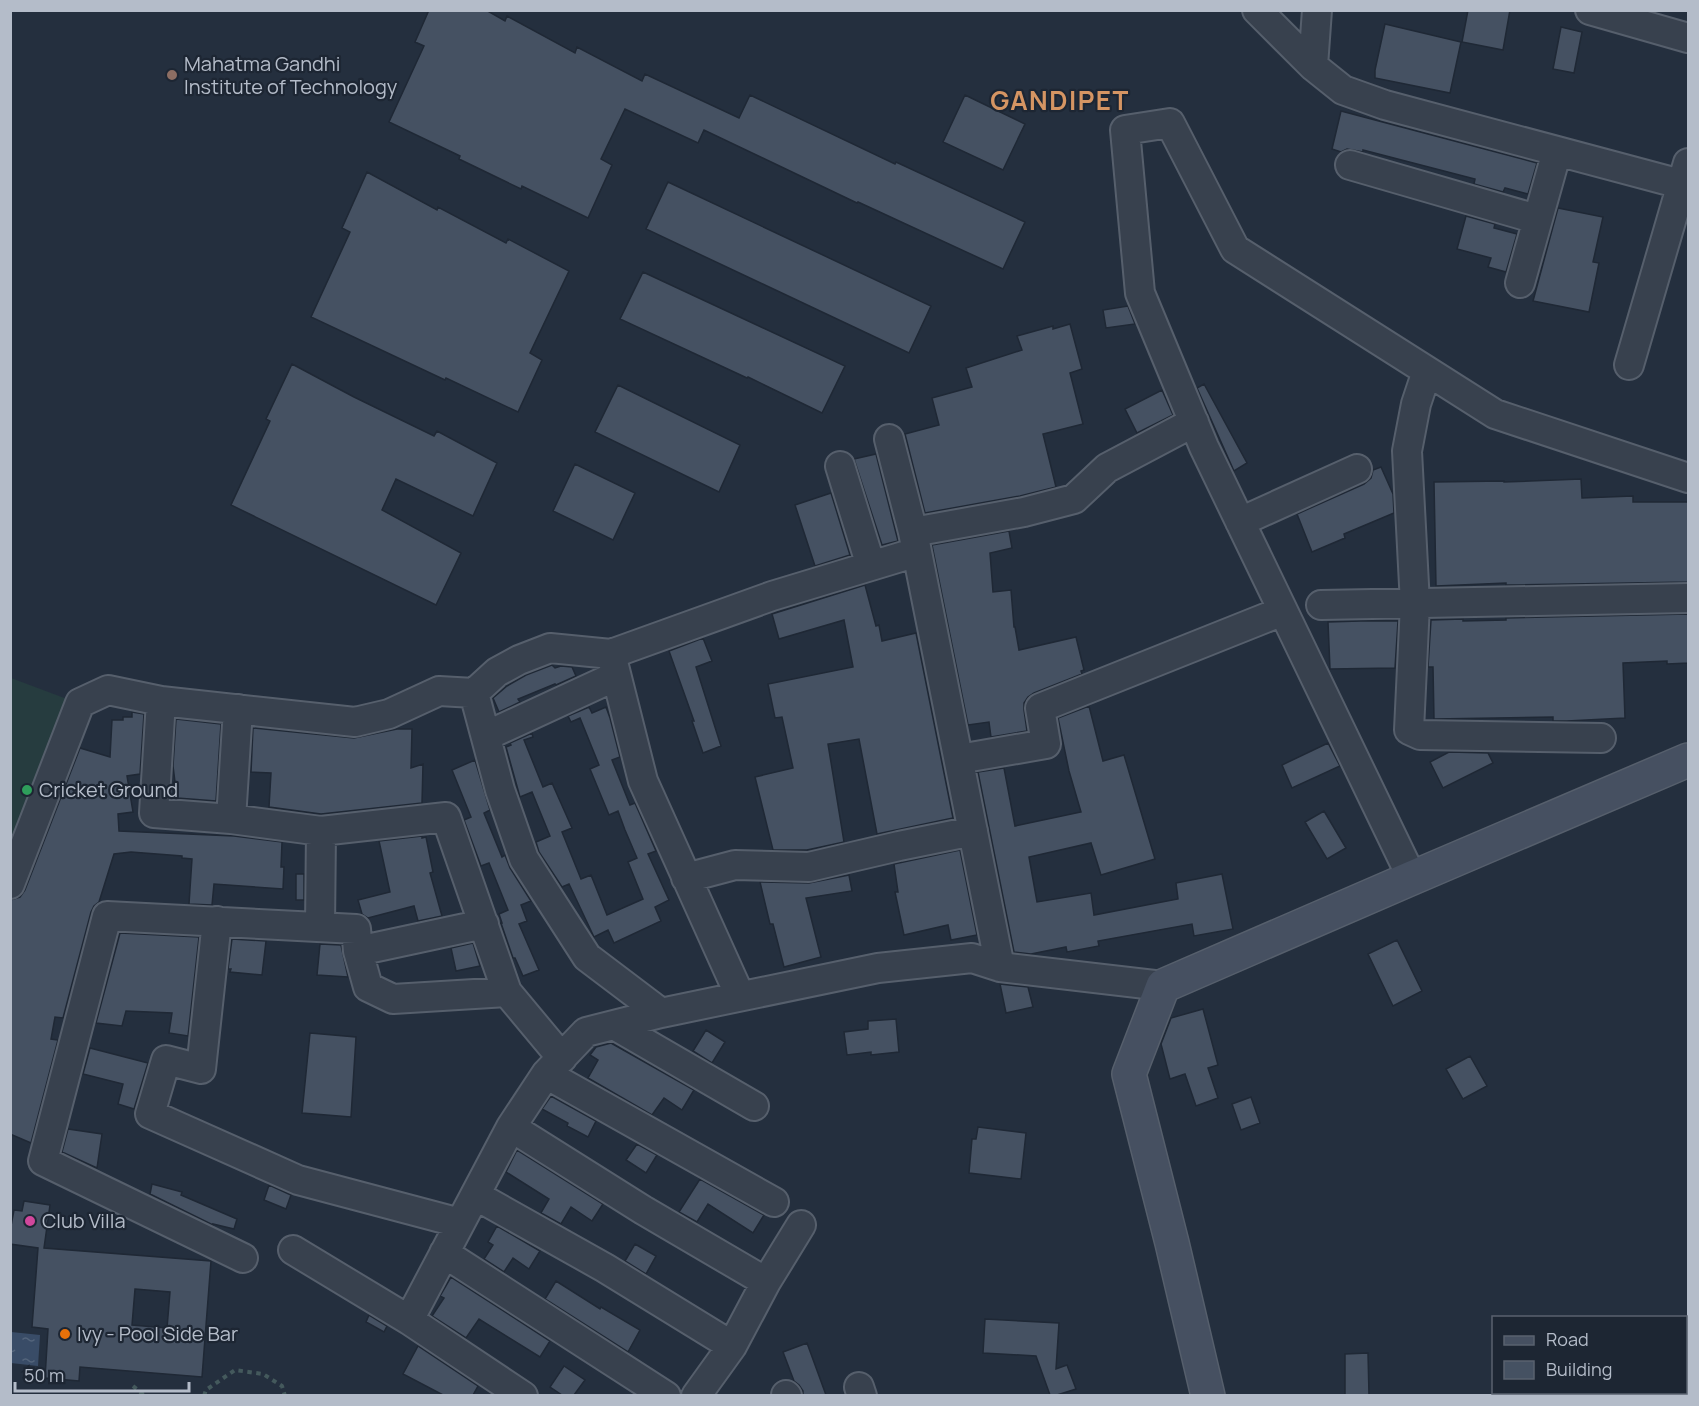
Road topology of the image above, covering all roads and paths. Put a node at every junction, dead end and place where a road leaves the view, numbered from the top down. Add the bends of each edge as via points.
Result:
1 (1257, 10) edge
2 (1317, 10) edge
3 (1590, 10) edge
4 (1689, 38) edge
5 (1313, 66) junction
6 (1557, 151) junction
7 (1350, 165) dead end
8 (1686, 178) edge
9 (1538, 221) junction
10 (1520, 283) dead end
11 (1629, 365) dead end
12 (1428, 371) junction
13 (1194, 422) junction
14 (889, 439) dead end
15 (840, 466) dead end
16 (1357, 469) dead end
17 (1689, 478) edge
18 (1240, 522) junction
19 (915, 542) junction
20 (872, 566) junction
21 (1689, 598) edge
22 (1415, 604) junction
23 (1321, 605) dead end
24 (1283, 611) junction
25 (613, 665) junction
26 (474, 693) junction
27 (161, 701) junction
28 (238, 709) junction
29 (486, 736) junction
30 (1601, 738) dead end
31 (959, 759) junction
32 (1689, 760) edge
33 (231, 819) junction
34 (321, 831) junction
35 (973, 831) junction
36 (686, 878) junction
37 (1412, 878) junction
38 (10, 884) edge
39 (217, 921) junction
40 (484, 924) junction
41 (320, 927) junction
42 (358, 951) junction
43 (1000, 967) junction
44 (1163, 986) junction
45 (507, 992) junction
46 (740, 996) junction
47 (661, 1013) junction
48 (614, 1025) junction
49 (554, 1066) junction
50 (754, 1106) dead end
51 (511, 1127) junction
52 (475, 1195) junction
53 (774, 1202) dead end
54 (460, 1223) junction
55 (801, 1225) dead end
56 (293, 1250) dead end
57 (444, 1253) junction
58 (243, 1258) dead end
59 (766, 1282) junction
60 (409, 1320) junction
61 (732, 1346) junction
62 (133, 1386) dead end
63 (145, 1395) edge
64 (204, 1395) edge
65 (285, 1395) edge
66 (524, 1395) edge
67 (666, 1395) edge
68 (696, 1395) edge
69 (1208, 1395) edge

1 - 5 street
2 - 5 street
3 - 4 street
5 - 6 street via 1343,90 1385,105
6 - 8 street
6 - 9 street
7 - 9 street
8 - 11 street
9 - 10 street
12 - 13 street via 1235,249 1170,123 1125,130 1140,293
12 - 17 street via 1496,414
12 - 22 street via 1416,404 1407,451
13 - 18 street
13 - 19 street via 1107,468 1074,499
14 - 19 street
15 - 20 street
16 - 18 street
18 - 24 street
19 - 20 street
19 - 31 street
20 - 25 street via 772,596
21 - 22 street
22 - 23 street
22 - 30 street via 1409,729 1420,735
24 - 31 street via 1040,708 1046,744
24 - 37 street
25 - 26 street via 550,648 497,672
25 - 29 street
25 - 36 street via 643,781
26 - 28 street via 439,691 389,714 355,722
26 - 29 street
27 - 28 street
27 - 33 street via 153,813
27 - 38 street via 108,690 80,703
28 - 33 street
29 - 47 street via 525,859 586,957
31 - 35 street
32 - 37 street
33 - 34 street
34 - 40 street via 446,818
34 - 41 street
35 - 36 street via 809,867 735,865
35 - 43 street
36 - 46 street
37 - 44 street
39 - 41 street
39 - 54 street via 201,1069 166,1060 150,1114 298,1180
39 - 58 street via 107,916 43,1161
40 - 42 street
40 - 45 street
41 - 42 street via 356,929
42 - 45 street via 368,987 393,999
43 - 44 street
43 - 46 street via 972,958 902,965
44 - 69 street via 1129,1074
45 - 49 street
46 - 47 street
47 - 48 street
48 - 49 street via 586,1032
48 - 50 street
49 - 51 street
49 - 53 street
51 - 52 street
51 - 59 street
52 - 54 street
52 - 61 street
54 - 57 street
55 - 59 street
56 - 60 street
57 - 60 street
57 - 67 street
59 - 61 street
60 - 66 street
61 - 68 street
62 - 63 path
64 - 65 path via 235,1370 263,1374 282,1386

